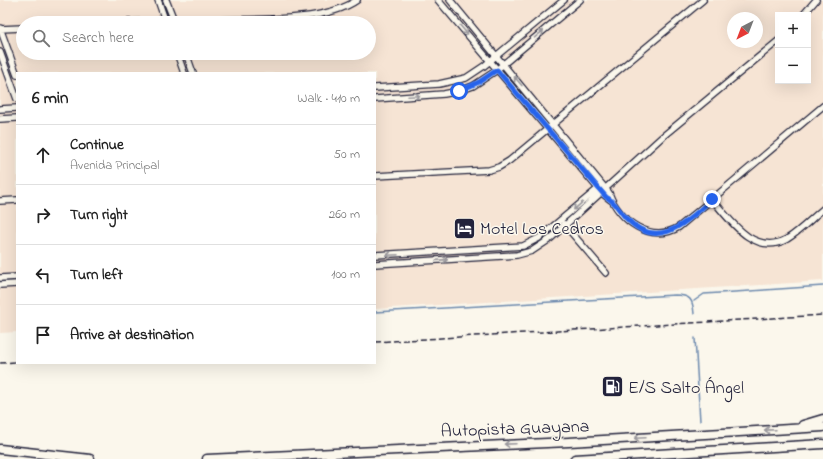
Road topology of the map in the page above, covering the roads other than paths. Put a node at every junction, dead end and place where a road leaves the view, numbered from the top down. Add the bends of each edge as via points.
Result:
1 (158, 0) edge
2 (166, 0) edge
3 (357, 0) edge
4 (438, 0) edge
5 (450, 0) edge
6 (564, 0) edge
7 (580, 0) edge
8 (703, 0) edge
9 (816, 0) edge
10 (806, 12) edge
11 (164, 16) edge
12 (172, 16) edge
13 (296, 16) edge
14 (16, 28) edge
15 (0, 29) edge
16 (775, 43) edge
17 (0, 52) edge
18 (497, 56) junction
19 (179, 60) edge
20 (188, 60) edge
21 (490, 61) junction
22 (503, 64) junction
23 (497, 70) junction
24 (16, 72) edge
25 (184, 72) edge
26 (193, 72) edge
27 (458, 81) junction
28 (446, 84) junction
29 (376, 88) edge
30 (459, 91) junction
31 (448, 93) junction
32 (16, 96) edge
33 (376, 98) edge
34 (823, 106) edge
35 (16, 108) edge
36 (0, 109) edge
37 (16, 118) edge
38 (0, 119) edge
39 (553, 124) junction
40 (547, 129) junction
41 (376, 176) edge
42 (602, 189) junction
43 (712, 199) junction
44 (16, 200) edge
45 (0, 201) edge
46 (823, 210) edge
47 (561, 220) junction
48 (566, 226) junction
49 (515, 248) junction
50 (477, 250) junction
51 (417, 253) junction
52 (517, 255) junction
53 (376, 256) edge
54 (478, 258) junction
55 (418, 262) junction
56 (376, 264) edge
57 (606, 273) dead end
58 (16, 277) edge
59 (0, 278) edge
60 (16, 284) edge
61 (0, 285) edge
62 (823, 419) edge
63 (823, 427) edge
64 (787, 429) junction
65 (823, 444) edge
66 (0, 449) edge
67 (90, 459) edge
68 (207, 459) edge
69 (575, 459) edge

1 - 11 street
2 - 12 street
3 - 13 street via 340,10
4 -> 21 street
5 - 18 street
6 - 18 street
22 -> 7 street
8 - 39 street
9 - 10 street
14 - 15 street
15 - 24 street
16 - 42 street
17 - 32 street
18 - 21 street
18 - 22 street
19 - 25 street
20 - 26 street
21 - 23 street
21 - 27 street via 477,72
22 - 23 street
39 -> 22 street
23 - 30 street
23 - 40 street
27 - 28 street
27 - 30 street
28 - 29 street
28 - 31 street
30 - 31 street
33 -> 31 street
34 - 43 street
35 - 36 street
37 - 38 street
39 - 40 street
39 - 42 street
40 - 41 street via 508,161 494,169
40 - 42 street
42 - 43 street via 626,218 648,232 662,233 679,227
42 -> 47 street
42 - 48 street
43 - 46 street via 741,232 762,242 775,242 787,238
44 - 45 street
47 - 48 street
47 - 49 street via 536,241
48 - 52 street via 537,249
48 - 57 street
49 - 50 street
49 - 52 street
50 - 51 street
50 - 54 street
51 -> 53 street
51 - 55 street
52 - 54 street
55 -> 54 street
55 - 56 street
58 - 59 street
60 - 61 street
62 - 64 highway
63 - 64 highway, Autopista Guayana
64 -> 68 highway, Autopista Guayana
65 - 69 highway, Autopista Guayana
66 - 67 highway

